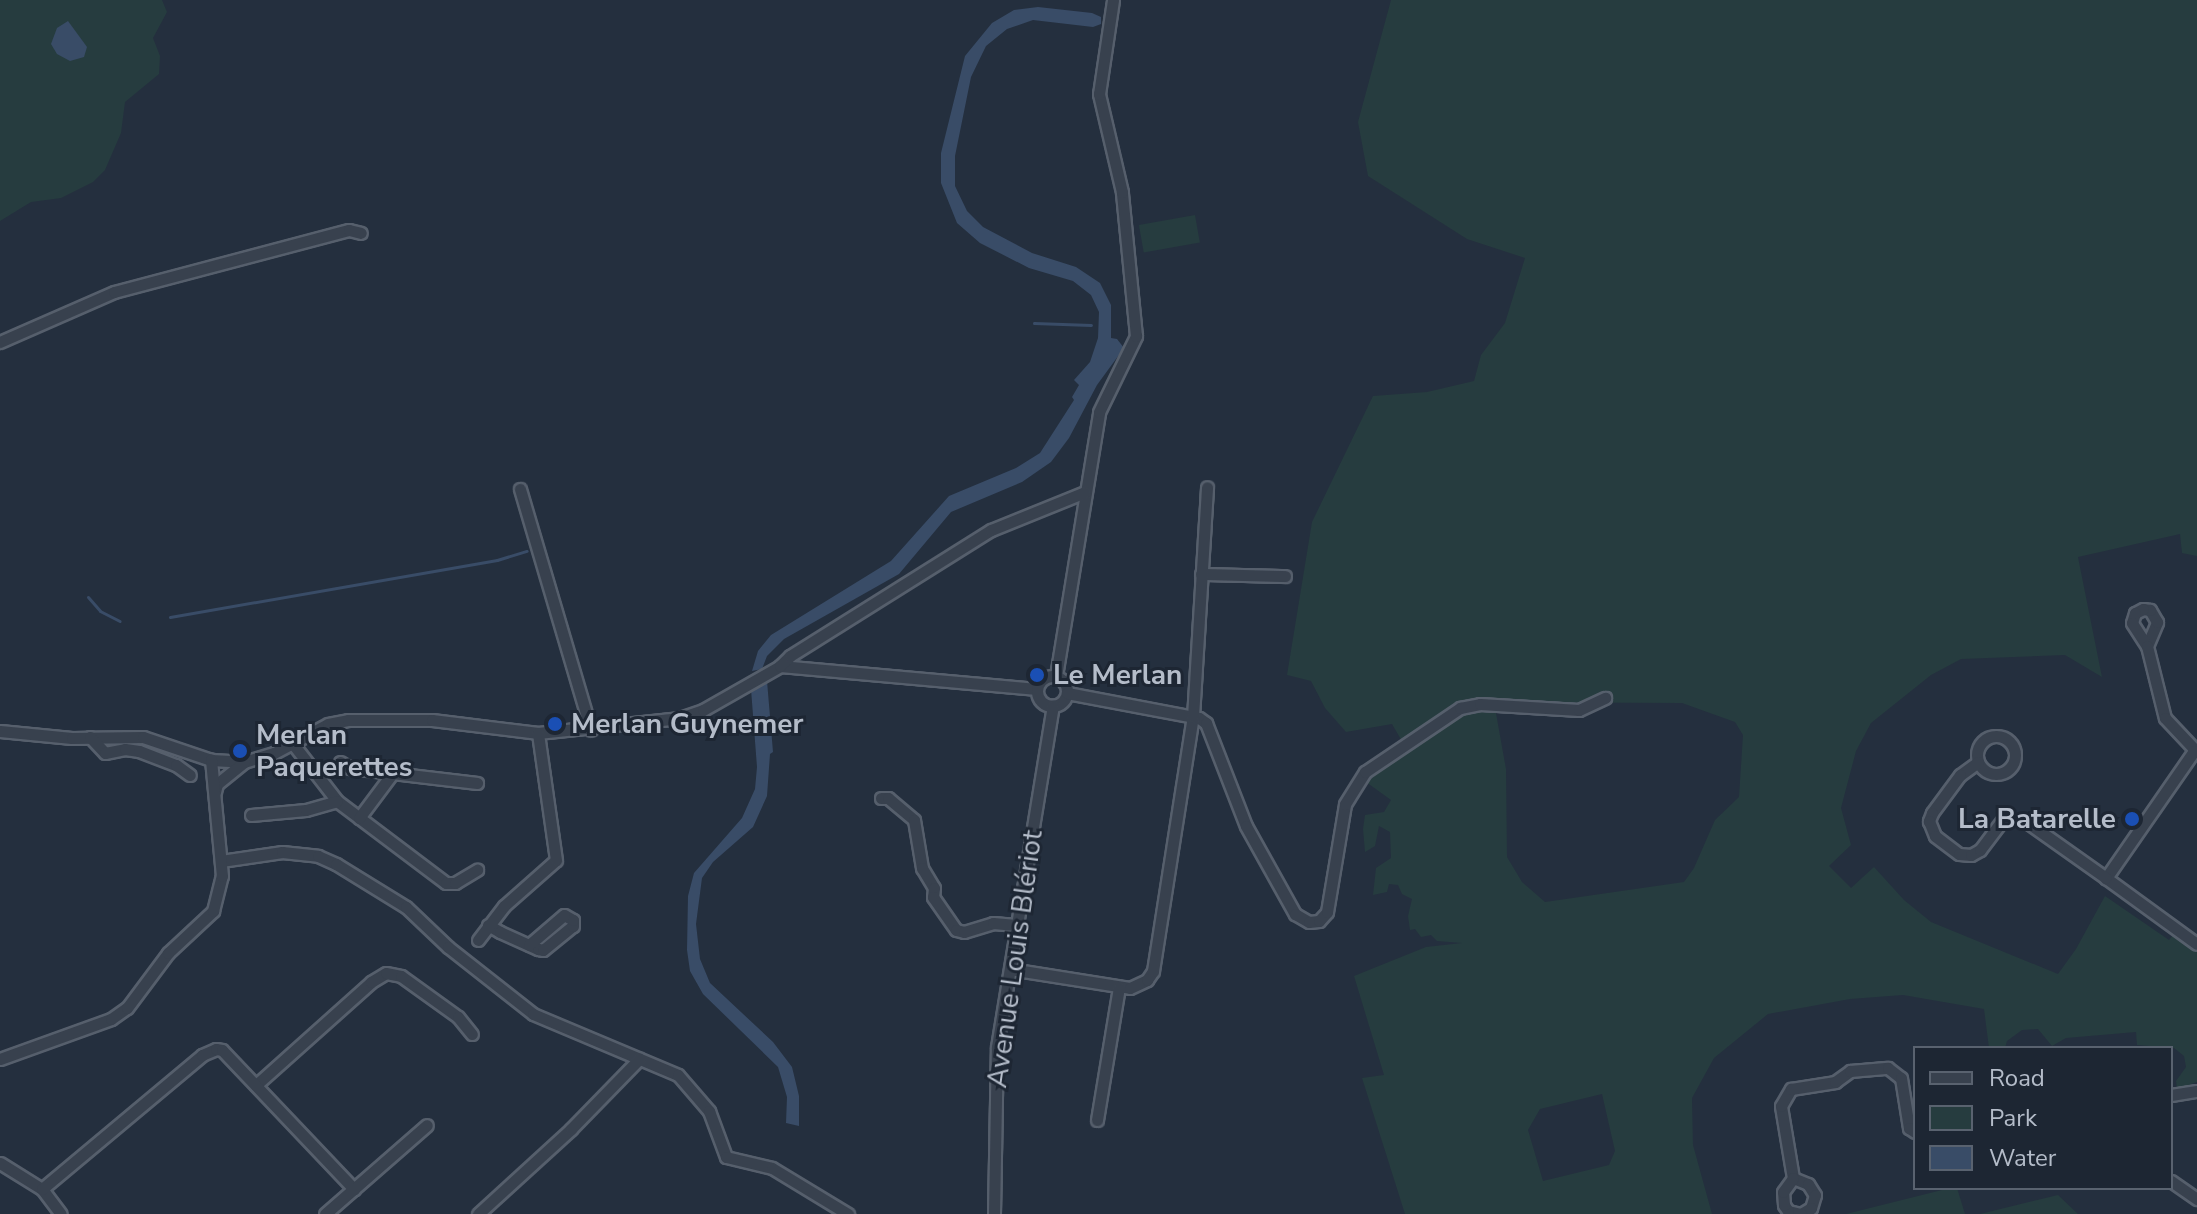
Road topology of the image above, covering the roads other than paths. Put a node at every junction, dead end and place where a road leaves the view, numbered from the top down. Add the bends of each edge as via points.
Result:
1 (1112, 3) edge
2 (361, 233) dead end
3 (0, 342) edge
4 (1207, 487) dead end
5 (520, 489) dead end
6 (1085, 492) junction
7 (1201, 574) junction
8 (1285, 576) dead end
9 (2147, 646) dead end
10 (774, 669) junction
11 (1056, 672) junction
12 (1037, 689) junction
13 (1067, 693) junction
14 (1605, 698) dead end
15 (1053, 706) junction
16 (1193, 717) junction
17 (591, 730) junction
18 (0, 731) edge
19 (538, 733) junction
20 (90, 737) junction
21 (293, 744) junction
22 (2196, 752) edge
23 (211, 760) junction
24 (244, 762) junction
25 (340, 762) dead end
26 (1978, 762) dead end
27 (394, 771) junction
28 (190, 775) dead end
29 (477, 783) dead end
30 (215, 792) junction
31 (881, 798) dead end
32 (337, 801) junction
33 (251, 815) dead end
34 (359, 818) junction
35 (221, 861) junction
36 (477, 870) dead end
37 (222, 876) junction
38 (2106, 878) junction
39 (417, 920) junction
40 (488, 925) junction
41 (1016, 925) junction
42 (478, 940) dead end
43 (2197, 944) edge
44 (529, 945) dead end
45 (1010, 969) junction
46 (1119, 987) junction
47 (472, 1034) dead end
48 (0, 1059) edge
49 (639, 1059) junction
50 (256, 1085) junction
51 (2197, 1091) edge
52 (2173, 1095) edge
53 (1097, 1120) dead end
54 (427, 1125) dead end
55 (1913, 1131) edge
56 (0, 1163) edge
57 (1793, 1178) dead end
58 (2173, 1182) edge
59 (42, 1189) junction
60 (354, 1189) junction
61 (2197, 1199) edge
62 (61, 1214) edge
63 (325, 1214) edge
64 (478, 1214) edge
65 (848, 1214) edge
66 (994, 1214) edge

1 - 6 street via 1099,94 1122,192 1137,330 1099,412
2 - 3 street via 349,230 114,292
4 - 7 street
5 - 17 street
6 - 10 street via 991,530
6 - 11 street
7 - 8 street
7 - 16 street
9 - 22 street via 2165,718
10 - 12 street
10 - 17 street via 680,718
11 - 12 street
11 - 13 street
12 - 15 street via 1042,703
13 - 15 street
13 - 16 street
14 - 16 street via 1579,710 1480,704 1460,708 1365,772 1345,804 1327,912 1309,922 1295,914 1246,826 1206,723
15 - 41 street, Avenue Louis Blériot
16 - 46 street via 1153,971 1138,986
17 - 19 street
18 - 20 street
19 - 21 street via 432,720 348,720 320,727
19 - 40 street via 556,860
20 - 23 street via 156,739
20 - 28 street via 105,753 139,751
21 - 24 street
21 - 32 street
22 - 38 street
23 - 24 street
23 - 30 street
24 - 30 street via 217,784
25 - 27 street via 350,768
26 - 38 street via 1960,775 1932,813 1929,821 1935,836 1959,854 1971,855 2003,820 2024,820
27 - 29 street
27 - 34 street
30 - 35 street
31 - 41 street via 893,801 914,820 933,897 956,930
32 - 33 street
32 - 34 street
34 - 36 street via 446,883
35 - 37 street
35 - 39 street via 282,852 318,856 406,907
37 - 39 street via 282,858 314,861
37 - 48 street via 213,911 168,953 127,1008 97,1025
38 - 43 street
39 - 49 street via 533,1014
40 - 42 street
40 - 44 street
41 - 45 street, Avenue Louis Blériot
45 - 46 street
45 - 66 street, Avenue Louis Blériot via 997,1047
46 - 53 street
47 - 50 street via 458,1017 401,976 386,973
49 - 64 street
49 - 65 street via 678,1075 709,1111 726,1157 772,1168
50 - 59 street via 222,1050 202,1055
50 - 60 street
51 - 52 street
54 - 60 street
55 - 57 street via 1901,1078 1888,1068 1850,1071 1835,1082 1791,1089 1781,1106
56 - 59 street
58 - 61 street
59 - 62 street
60 - 63 street

